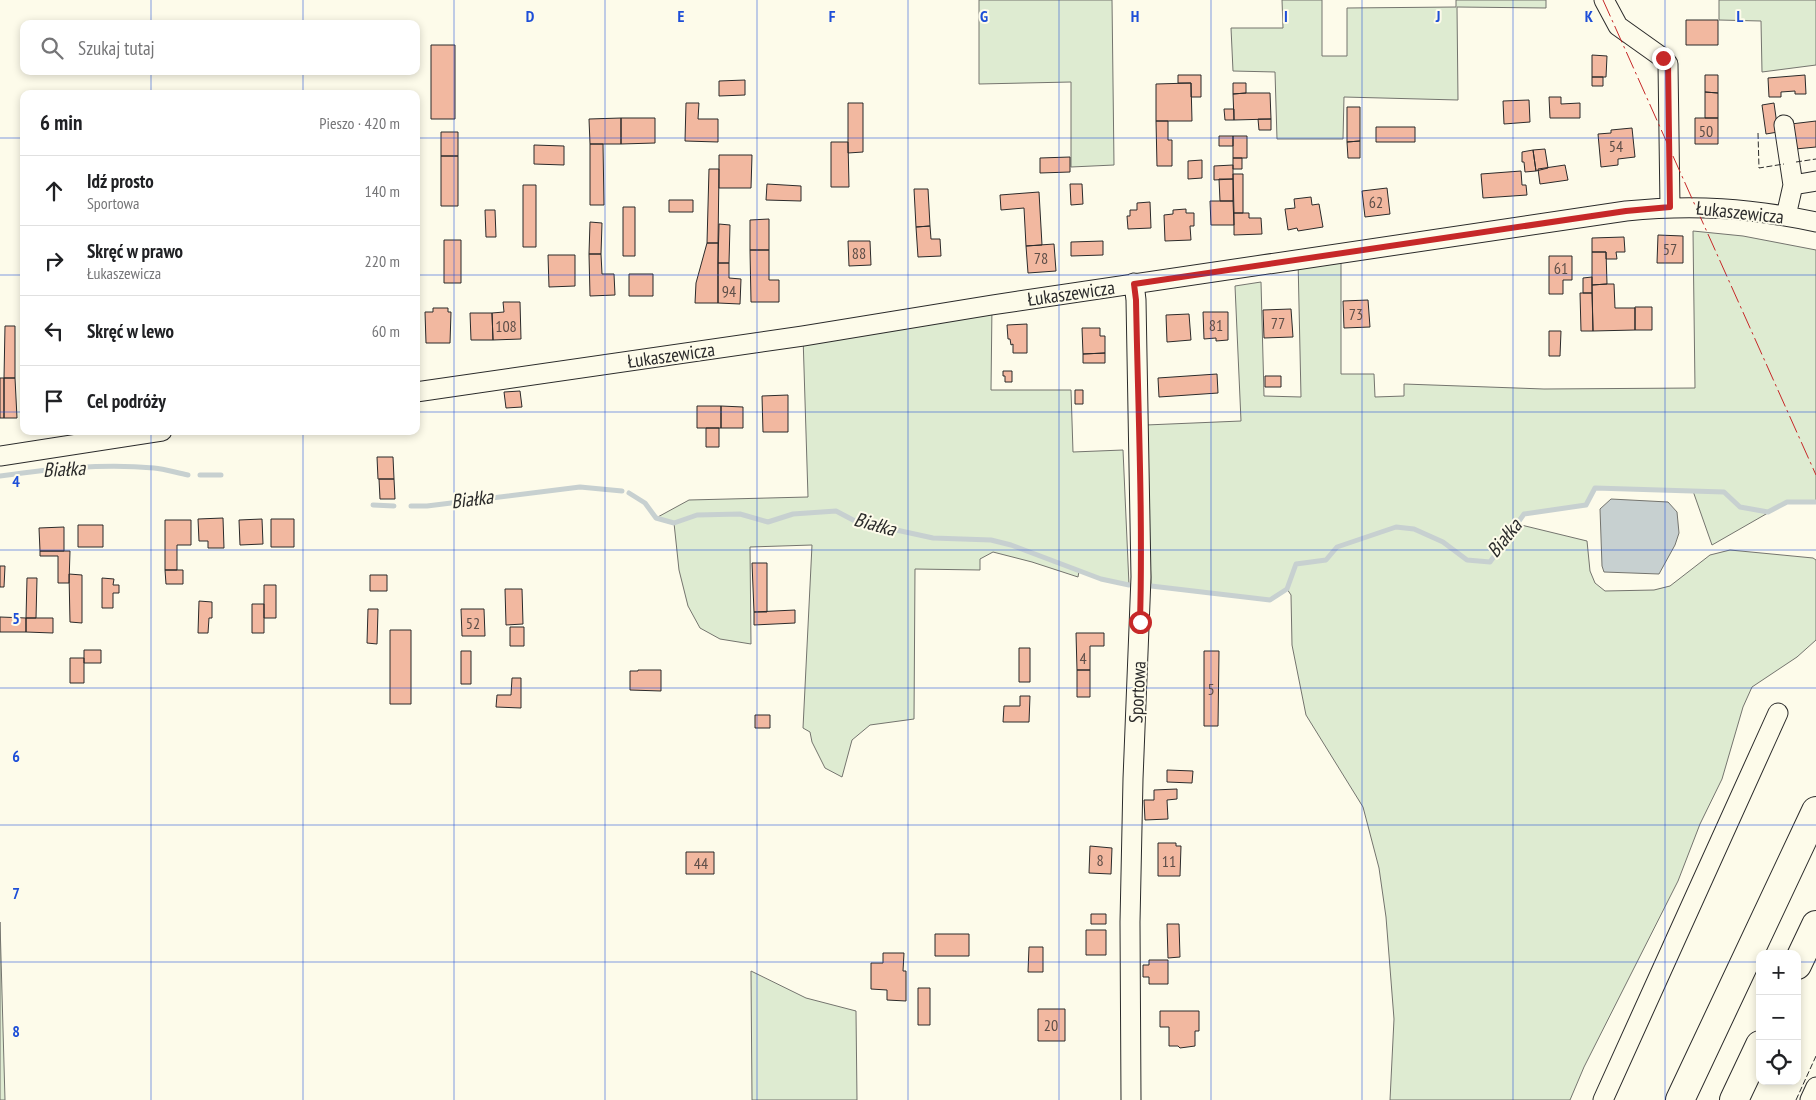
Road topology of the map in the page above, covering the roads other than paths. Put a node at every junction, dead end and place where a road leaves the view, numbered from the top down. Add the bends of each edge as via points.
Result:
1 (1604, 0) edge
2 (1784, 125) dead end
3 (1816, 182) edge
4 (1793, 185) junction
5 (1670, 207) junction
6 (1786, 216) junction
7 (1816, 222) edge
8 (1134, 284) junction
9 (420, 391) edge
10 (136, 435) edge
11 (0, 456) edge
12 (1778, 713) dead end
13 (1816, 811) edge
14 (1816, 925) edge
15 (1801, 957) edge
16 (1702, 1053) junction
17 (1756, 1053) edge
18 (1746, 1074) junction
19 (1816, 1087) edge
20 (1131, 1100) edge
21 (1603, 1100) edge
22 (1680, 1100) edge
23 (1692, 1100) edge
24 (1727, 1100) edge
25 (1734, 1100) edge
26 (1810, 1100) edge

1 - 5 street via 1618,26 1668,64
2 - 4 street
3 - 4 street
4 - 6 street
5 - 6 street, Łukaszewicza via 1742,209
5 - 8 street, Łukaszewicza
6 - 7 street, Łukaszewicza
8 - 9 street, Łukaszewicza
8 - 20 street, Sportowa via 1141,577 1130,922
10 - 11 street
12 - 21 street
13 - 16 highway
14 - 15 highway
16 - 22 highway
16 - 23 street
17 - 18 highway
18 - 24 street
18 - 25 highway
19 - 26 street

